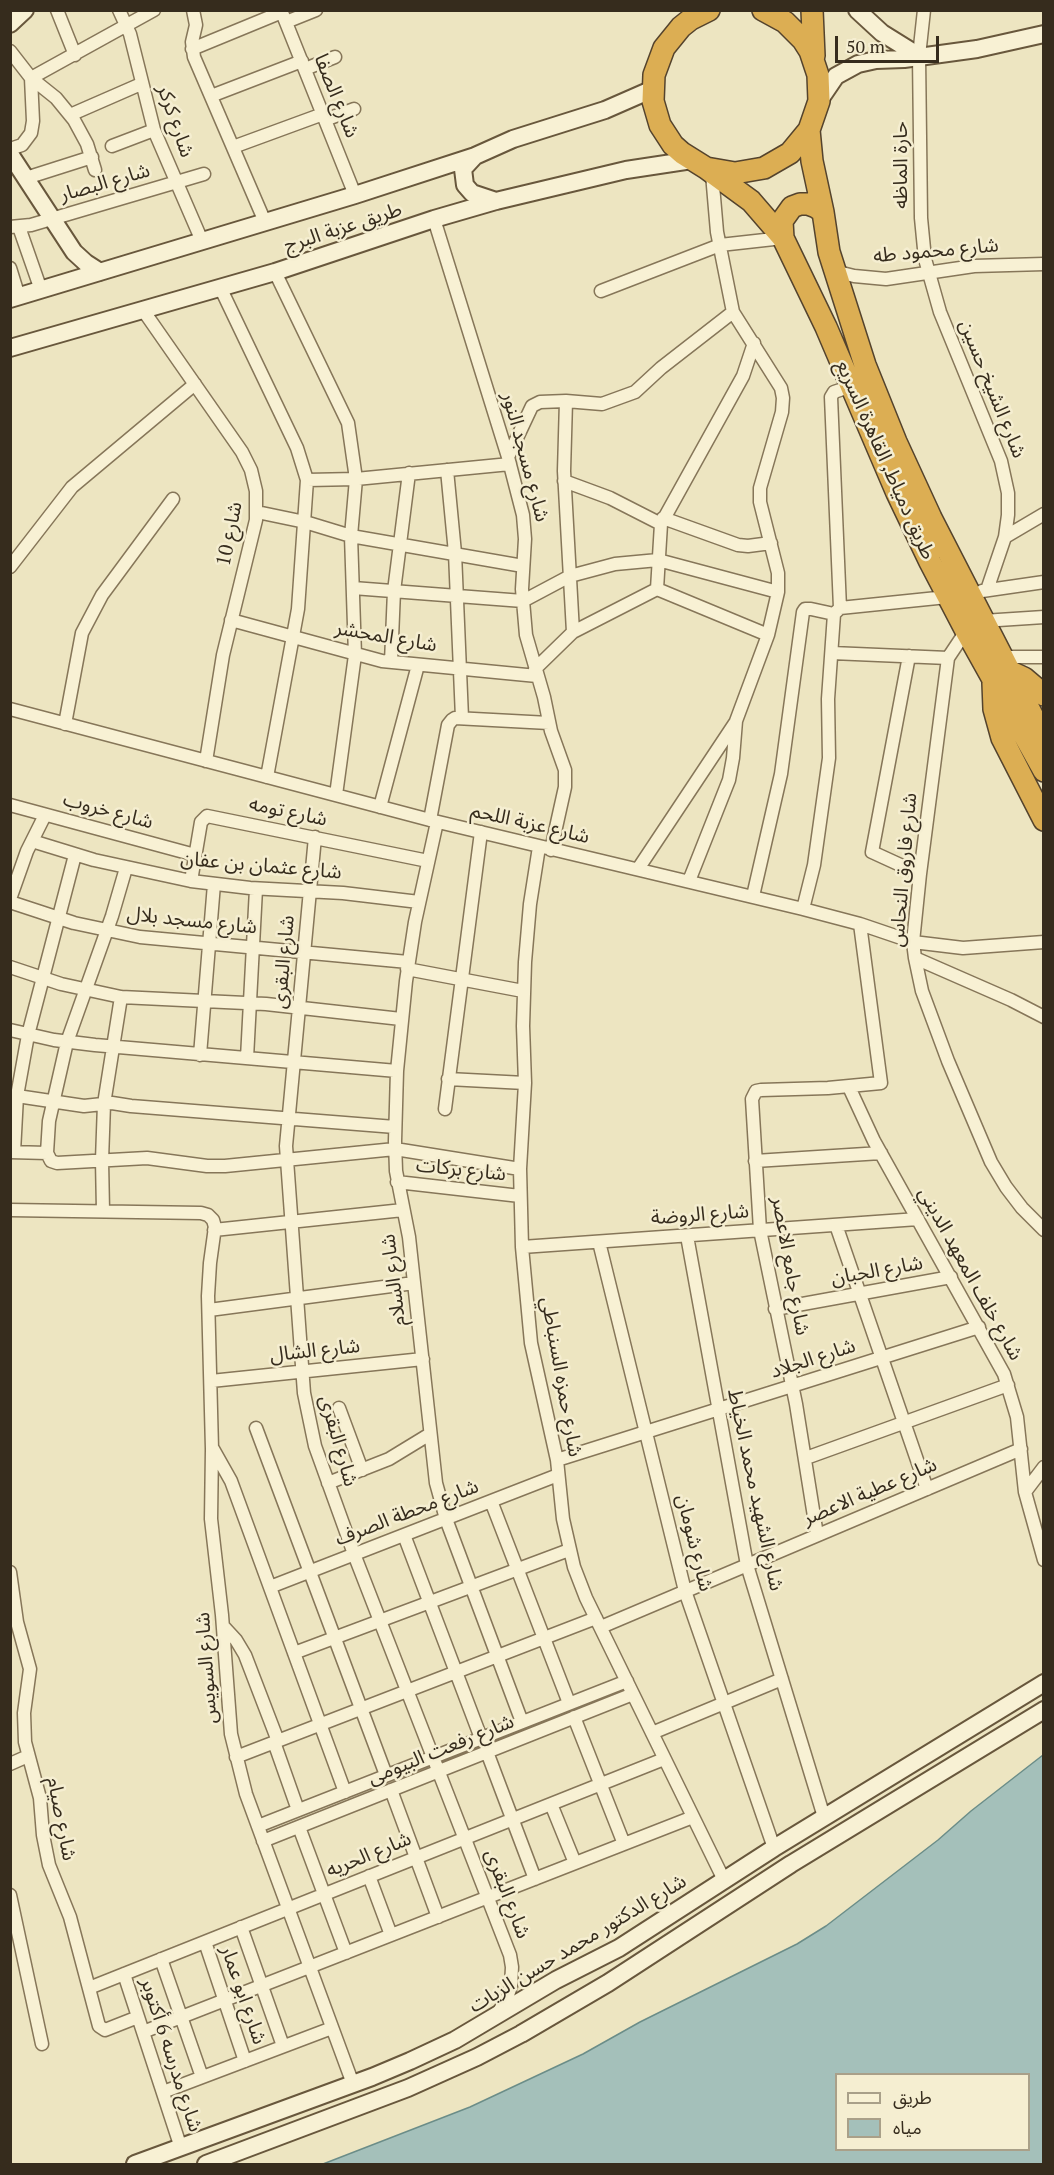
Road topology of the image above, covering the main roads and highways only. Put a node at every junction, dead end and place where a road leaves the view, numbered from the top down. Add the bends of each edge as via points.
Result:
1 (672, 10) edge
2 (709, 10) edge
3 (763, 10) edge
4 (812, 10) edge
5 (672, 36) junction
6 (815, 62) junction
7 (809, 130) junction
8 (703, 167) junction
9 (823, 212) junction
10 (783, 238) junction
11 (974, 626) junction
12 (1001, 669) junction
13 (1044, 695) edge
14 (1044, 738) edge
15 (1044, 771) edge
16 (1044, 820) edge

1 - 5 highway
2 - 5 highway
3 - 6 highway via 795,30
4 - 6 highway
5 - 8 highway, طريق دمياط, القاهرة السريع via 658,61 653,89 656,113 674,145
6 - 7 highway via 819,101
7 - 8 highway via 790,153 764,168 735,173
7 - 9 highway, طريق دمياط, القاهرة السريع
8 - 10 highway, طريق دمياط, القاهرة السريع via 751,201
9 - 10 highway via 808,204 792,207 782,221
9 - 11 highway, طريق دمياط, القاهرة السريع via 834,271 896,442 931,518 978,591
10 - 11 highway, طريق دمياط, القاهرة السريع via 947,597
11 - 12 highway, طريق دمياط, القاهرة السريع
12 - 13 highway via 1024,678
12 - 14 highway, طريق دمياط, القاهرة السريع
12 - 15 highway, طريق دمياط, القاهرة السريع
12 - 16 highway via 994,709 1002,738

